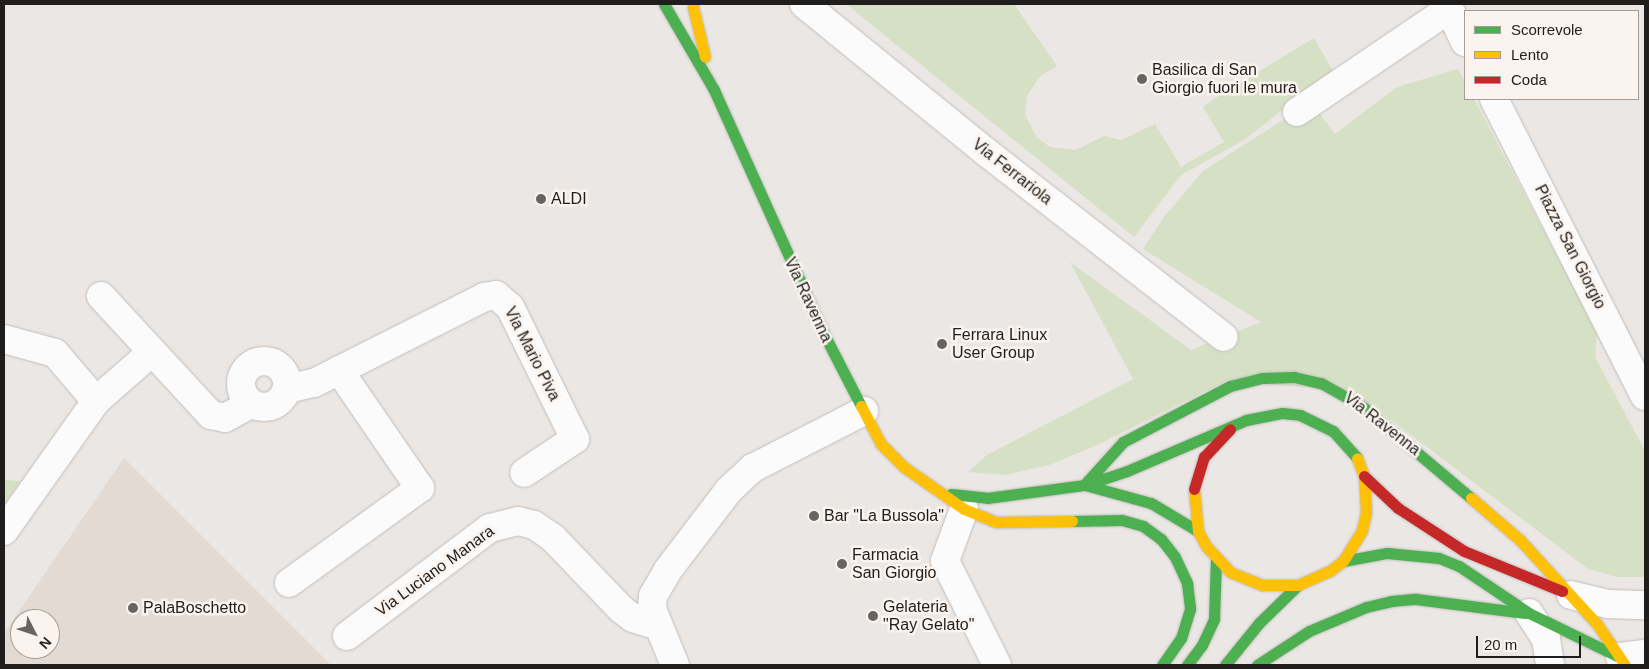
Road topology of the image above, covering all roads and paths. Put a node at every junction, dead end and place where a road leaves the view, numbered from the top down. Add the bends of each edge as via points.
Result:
1 (664, 4) edge
2 (672, 4) edge
3 (708, 4) edge
4 (804, 4) edge
5 (1448, 6) edge
6 (693, 7) junction
7 (1464, 40) edge
8 (714, 90) junction
9 (1495, 100) edge
10 (1297, 112) dead end
11 (101, 296) dead end
12 (1224, 336) dead end
13 (4, 339) edge
14 (152, 352) junction
15 (339, 370) junction
16 (287, 389) junction
17 (1645, 396) edge
18 (96, 400) junction
19 (250, 404) junction
20 (864, 411) junction
21 (1230, 429) junction
22 (524, 473) dead end
23 (1364, 476) junction
24 (1085, 485) junction
25 (934, 488) junction
26 (964, 509) junction
27 (1198, 531) junction
28 (4, 532) edge
29 (1216, 560) junction
30 (1343, 561) junction
31 (289, 583) dead end
32 (1298, 585) junction
33 (1571, 595) junction
34 (1645, 605) edge
35 (1529, 613) junction
36 (656, 624) junction
37 (347, 636) dead end
38 (1630, 659) edge
39 (675, 665) edge
40 (997, 665) edge
41 (1162, 665) edge
42 (1187, 665) edge
43 (1225, 665) edge
44 (1257, 665) edge
45 (1550, 665) edge

1 - 8 main road, Via Ravenna
2 - 6 main road
3 - 6 main road
4 - 12 street, Via Ferrariola via 986,152
5 - 7 street
5 - 10 street
6 - 8 main road, Via Ravenna
8 - 20 main road, Via Ravenna via 826,338
9 - 17 street, Piazza San Giorgio
11 - 14 street
13 - 18 street via 55,353
14 - 18 street
14 - 19 street via 211,415 225,418
15 - 16 street, Via Mario Piva via 314,383
15 - 22 street, Via Mario Piva via 484,297 490,295 502,299 510,307 575,439
15 - 31 street via 420,488
16 - 19 street via 273,406 265,408
16 - 19 street via 286,375 281,368 268,361 253,364 247,368 240,383 241,391
18 - 28 street
20 - 25 main road, Via Ravenna via 881,444
20 - 36 street via 764,461 728,490 658,585 652,609
21 - 23 main road, Via Ravenna via 1264,415 1300,415 1333,431 1357,459
21 - 24 main road, Via Ravenna
21 - 27 main road, Via Ravenna via 1204,457 1197,475 1193,493
23 - 30 main road, Via Ravenna via 1366,512 1358,538
23 - 33 main road, Via Ravenna via 1398,508 1464,551
24 - 25 main road, Via Ravenna via 987,498 961,497
24 - 27 main road, Via Ravenna via 1151,503
24 - 33 main road, Via Ravenna via 1123,442 1230,386 1262,378 1294,377 1320,383 1362,406 1481,504
25 - 26 main road, Via Ravenna
26 - 40 street via 945,561
26 - 41 main road, Via Ravenna via 996,522 1122,520 1143,526 1161,539 1175,557 1187,583 1190,609 1181,638
27 - 29 main road, Via Ravenna
29 - 32 main road, Via Ravenna via 1245,580 1281,588
29 - 42 main road via 1214,618 1202,645
30 - 32 main road, Via Ravenna via 1315,580
30 - 35 main road, Via Ravenna via 1387,552 1439,558 1459,566
32 - 43 main road via 1259,623
33 - 34 street via 1608,604
33 - 38 main road, Via Ravenna
35 - 38 main road, Via Ravenna
35 - 44 main road via 1416,599 1391,601 1366,607 1309,631
35 - 45 street, Via Ravenna via 1546,639
36 - 37 street, Via Luciano Manara via 633,618 553,538 534,525 518,521 490,528
36 - 39 street

